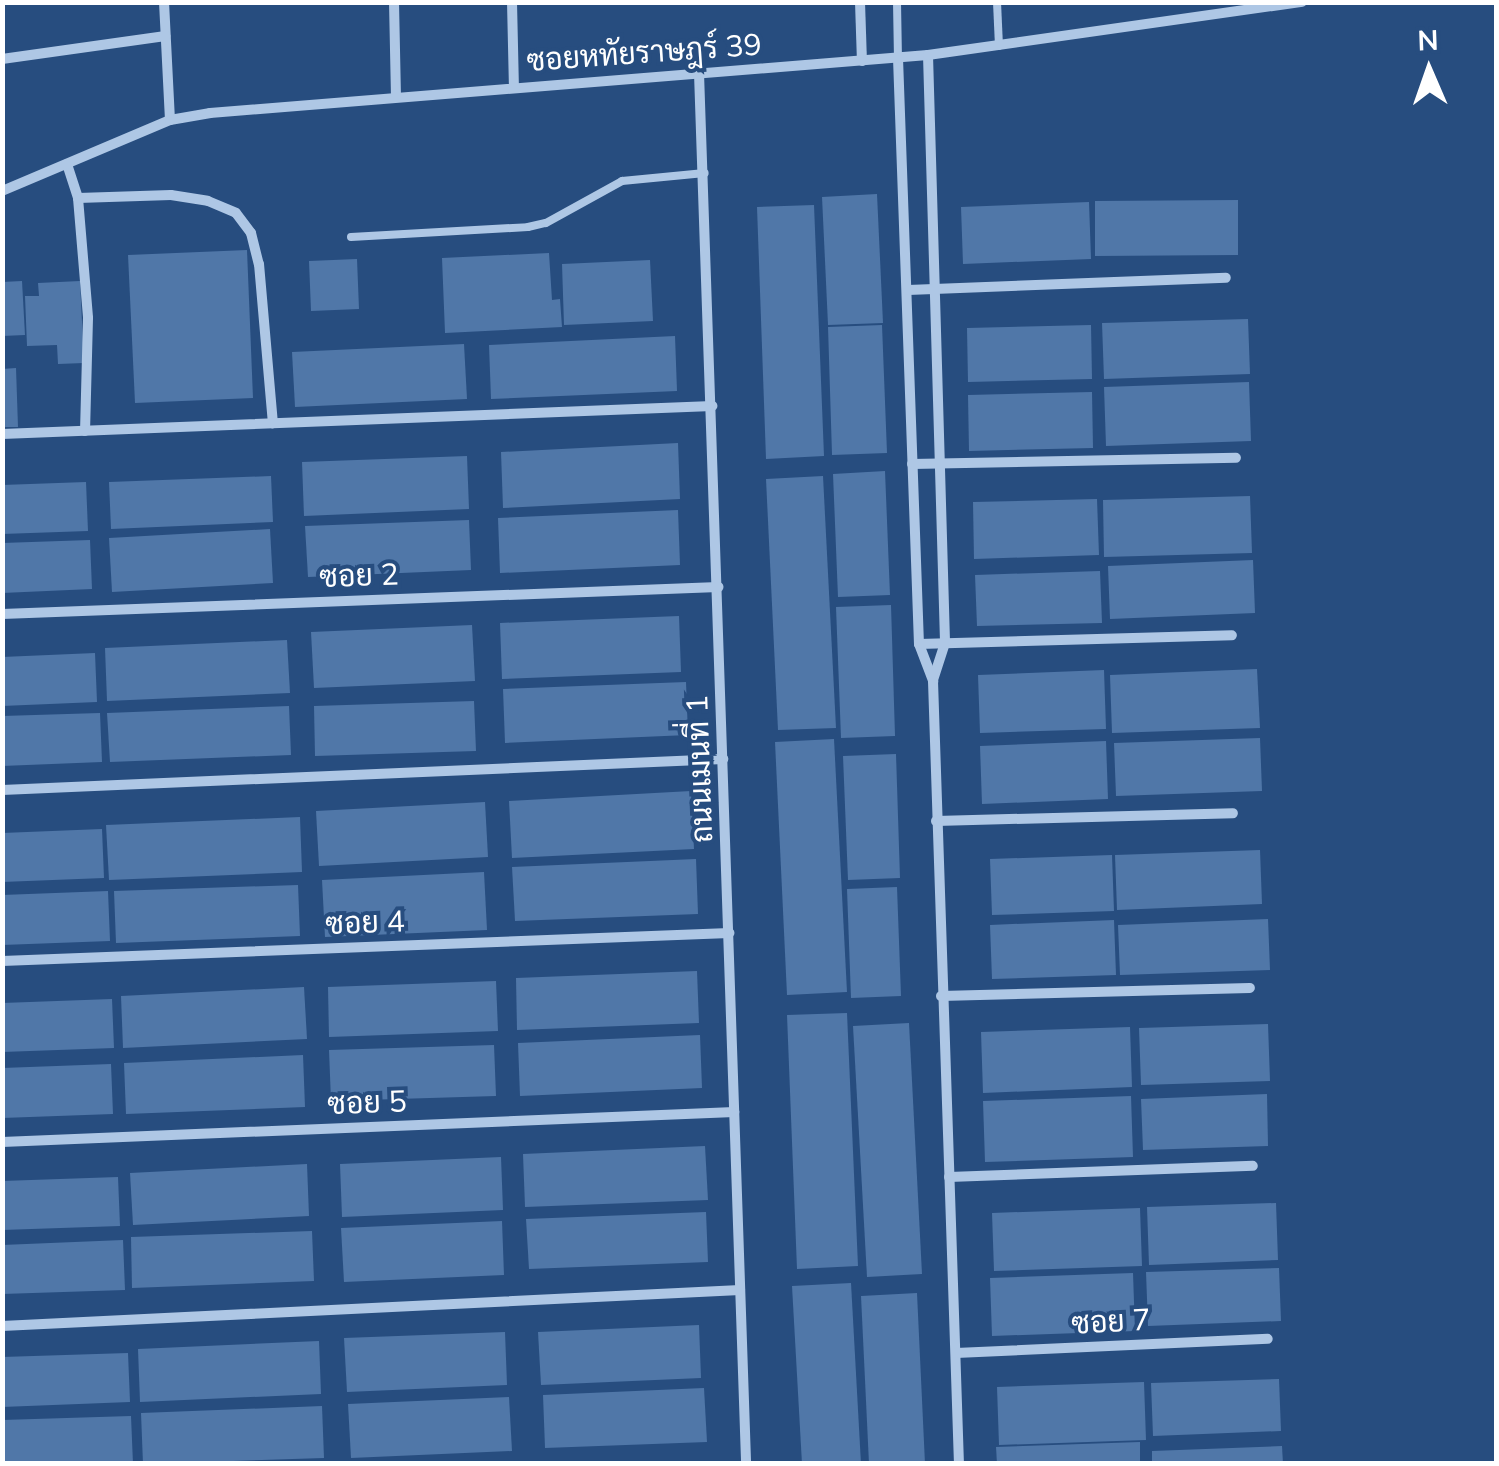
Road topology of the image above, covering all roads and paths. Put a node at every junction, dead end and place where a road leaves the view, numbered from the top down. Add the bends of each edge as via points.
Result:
1 (164, 2) edge
2 (394, 2) edge
3 (512, 2) edge
4 (860, 2) edge
5 (897, 2) edge
6 (997, 2) edge
7 (1302, 2) edge
8 (1263, 5) edge
9 (166, 36) junction
10 (999, 46) junction
11 (928, 55) junction
12 (898, 58) junction
13 (2, 59) edge
14 (862, 61) junction
15 (699, 73) junction
16 (514, 87) junction
17 (396, 96) junction
18 (170, 120) junction
19 (67, 164) junction
20 (705, 174) junction
21 (2, 191) edge
22 (78, 198) junction
23 (351, 237) dead end
24 (1226, 278) dead end
25 (933, 289) junction
26 (908, 290) junction
27 (712, 406) junction
28 (272, 423) junction
29 (85, 431) junction
30 (2, 434) edge
31 (1236, 458) dead end
32 (912, 464) junction
33 (938, 464) junction
34 (718, 587) junction
35 (2, 614) edge
36 (1232, 635) dead end
37 (945, 643) junction
38 (920, 644) junction
39 (932, 681) junction
40 (723, 758) junction
41 (2, 790) edge
42 (1233, 813) dead end
43 (936, 821) junction
44 (729, 933) junction
45 (2, 961) edge
46 (1250, 988) dead end
47 (941, 996) junction
48 (734, 1112) junction
49 (2, 1142) edge
50 (1253, 1166) dead end
51 (949, 1177) junction
52 (740, 1290) junction
53 (2, 1326) edge
54 (1268, 1339) dead end
55 (956, 1353) junction
56 (746, 1464) edge
57 (959, 1464) edge

1 - 9 street
2 - 17 street
3 - 16 street
4 - 14 street
5 - 12 lane
6 - 10 lane
7 - 8 street, ซอยหทัยราษฎร์ 39
8 - 10 street, ซอยหทัยราษฎร์ 39
9 - 13 street
9 - 18 street
10 - 11 street, ซอยหทัยราษฎร์ 39
11 - 12 street, ซอยหทัยราษฎร์ 39
11 - 25 street
12 - 14 street, ซอยหทัยราษฎร์ 39
12 - 26 street
14 - 15 street, ซอยหทัยราษฎร์ 39
15 - 16 street, ซอยหทัยราษฎร์ 39
15 - 20 street, ถนนเมนที่ 1
16 - 17 street, ซอยหทัยราษฎร์ 39
17 - 18 street, ซอยหทัยราษฎร์ 39
18 - 19 street, ซอยหทัยราษฎร์ 39
19 - 21 street, ซอยหทัยราษฎร์ 39
19 - 22 street
20 - 23 lane via 622,181 528,227
20 - 27 street, ถนนเมนที่ 1
22 - 28 street via 170,195 236,213 251,233 260,264
22 - 29 street via 88,318
24 - 25 street
25 - 26 street
25 - 33 street
26 - 32 street
27 - 28 street
27 - 34 street, ถนนเมนที่ 1
28 - 29 street
29 - 30 street
31 - 33 street
32 - 33 street
32 - 38 street
33 - 37 street
34 - 35 street, ซอย 2
34 - 40 street, ถนนเมนที่ 1
36 - 37 street
37 - 38 street
37 - 39 street
38 - 39 street
39 - 43 street
40 - 41 street
40 - 44 street, ถนนเมนที่ 1
42 - 43 street
43 - 47 street
44 - 45 street, ซอย 4
44 - 48 street, ถนนเมนที่ 1
46 - 47 street
47 - 51 street
48 - 49 street, ซอย 5
48 - 52 street, ถนนเมนที่ 1
50 - 51 street
51 - 55 street
52 - 53 street
52 - 56 street, ถนนเมนที่ 1
54 - 55 street, ซอย 7
55 - 57 street

